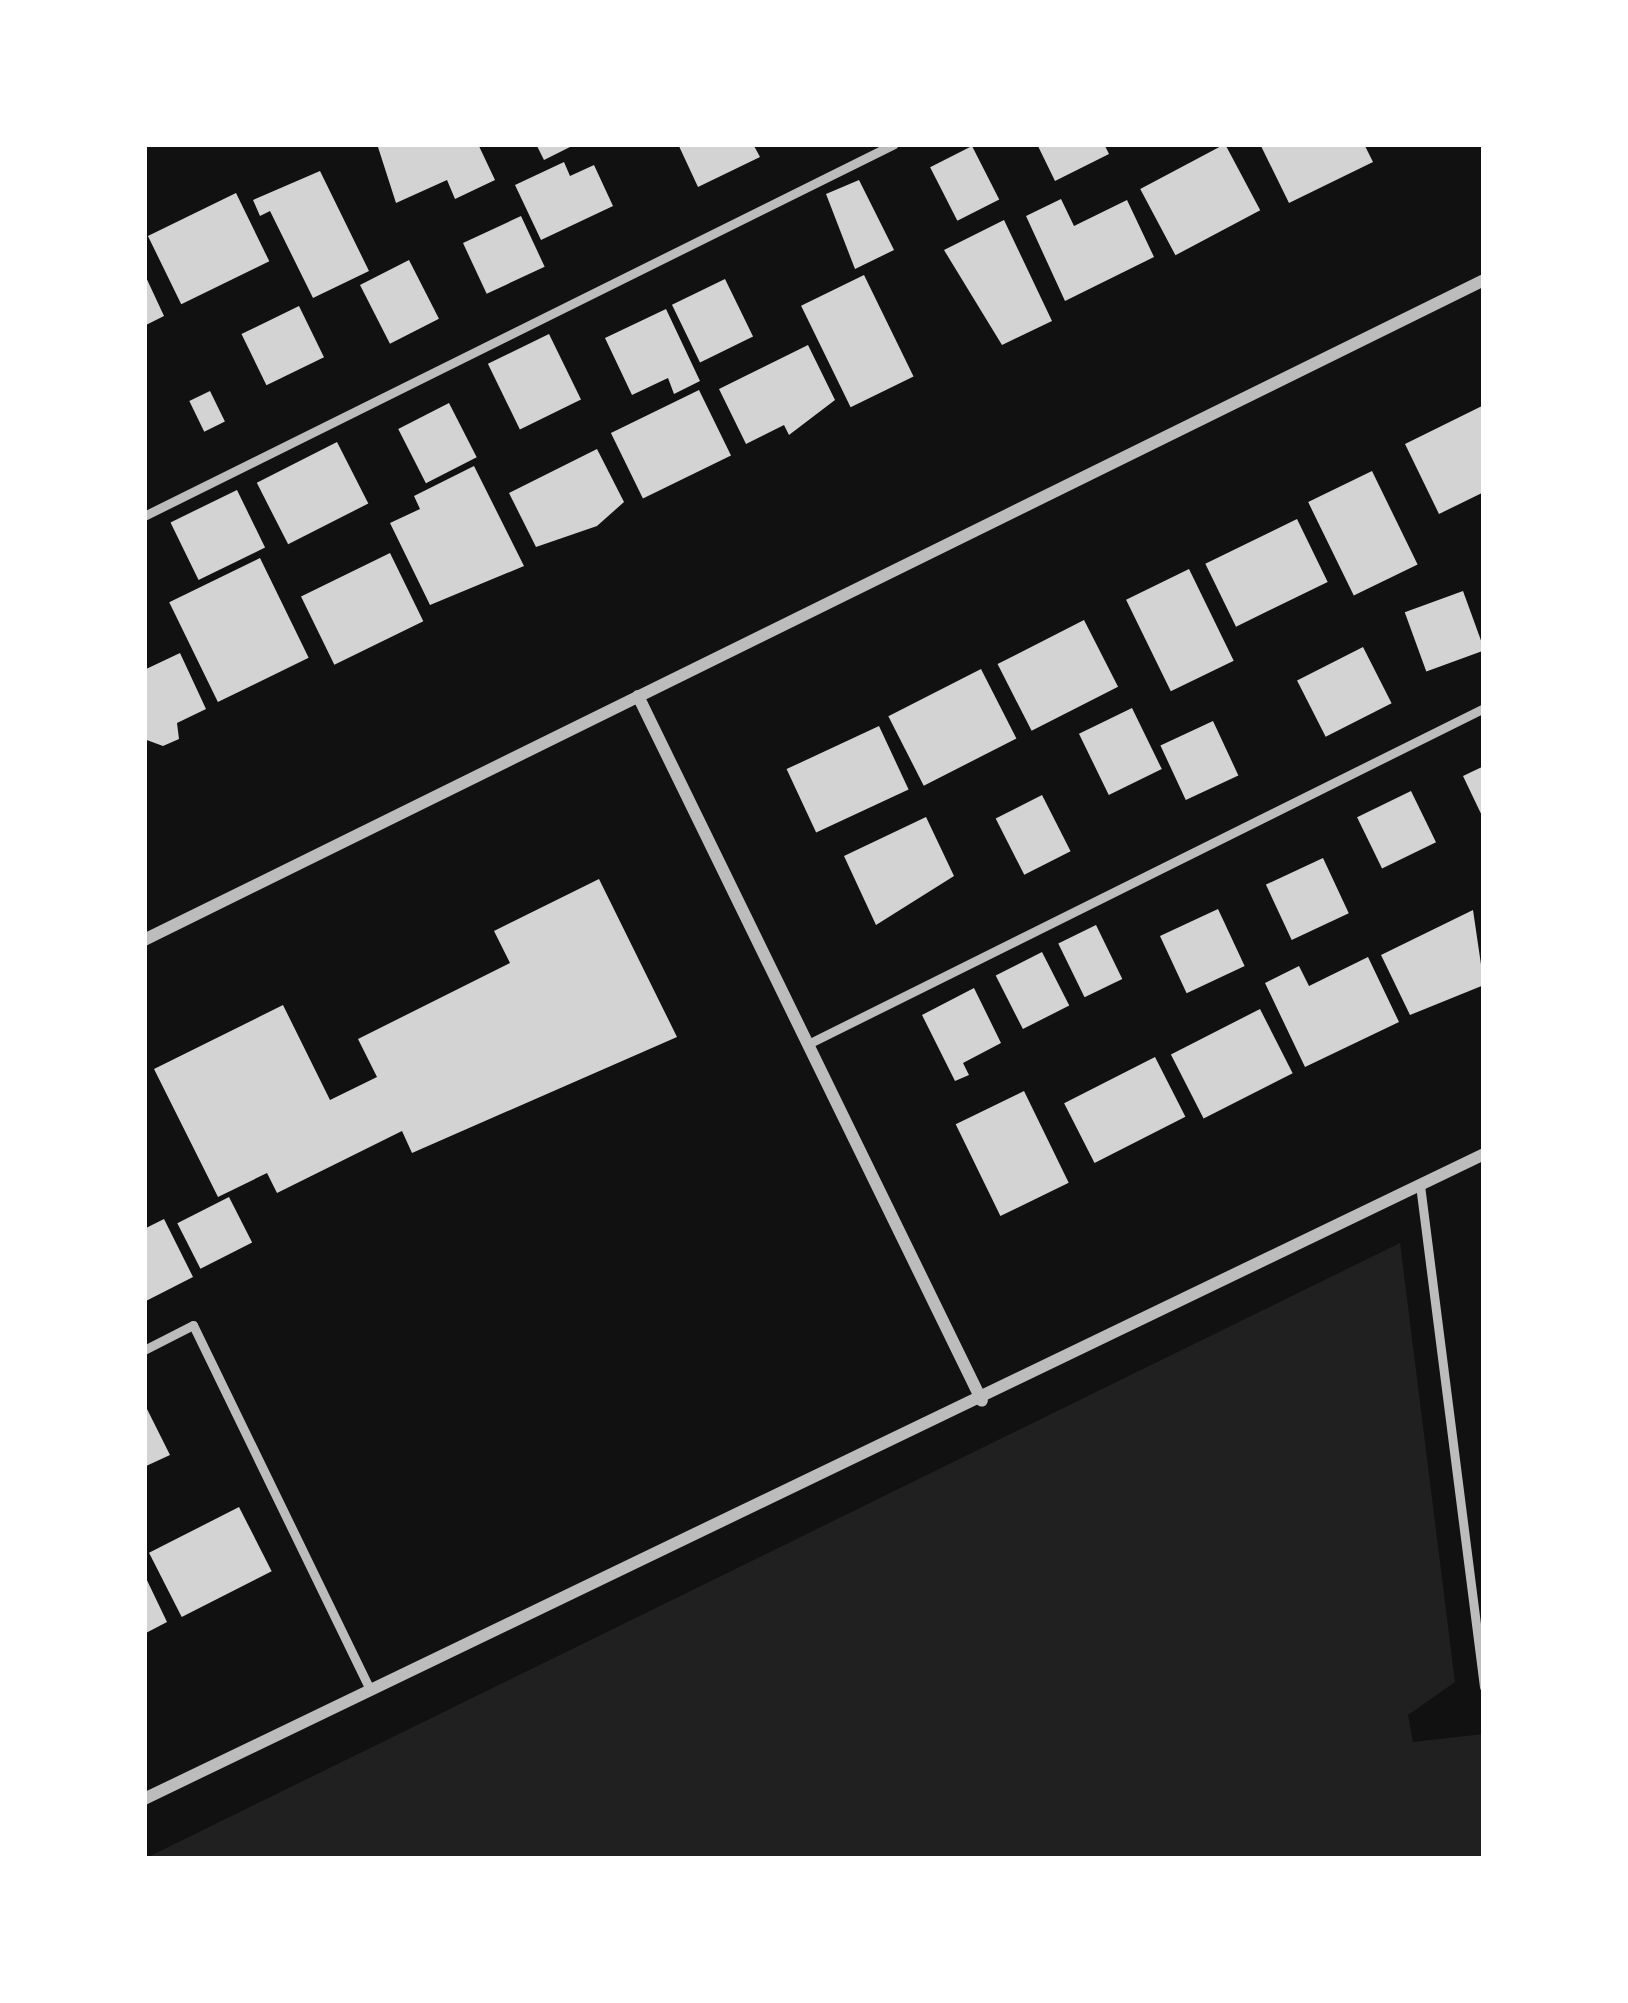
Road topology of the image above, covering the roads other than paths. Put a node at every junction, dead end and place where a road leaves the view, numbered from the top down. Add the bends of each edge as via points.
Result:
1 (894, 144) edge
2 (1484, 280) edge
3 (144, 516) edge
4 (638, 696) junction
5 (1484, 708) edge
6 (144, 940) edge
7 (808, 1044) junction
8 (1484, 1154) edge
9 (1420, 1185) junction
10 (144, 1350) edge
11 (982, 1401) junction
12 (1484, 1687) edge
13 (370, 1690) junction
14 (144, 1799) edge

1 - 3 lane
2 - 4 street
4 - 6 street
4 - 7 street
5 - 7 lane
7 - 11 street
8 - 9 street
9 - 11 street
9 - 12 lane
10 - 13 lane via 193,1325
11 - 13 street
13 - 14 street

